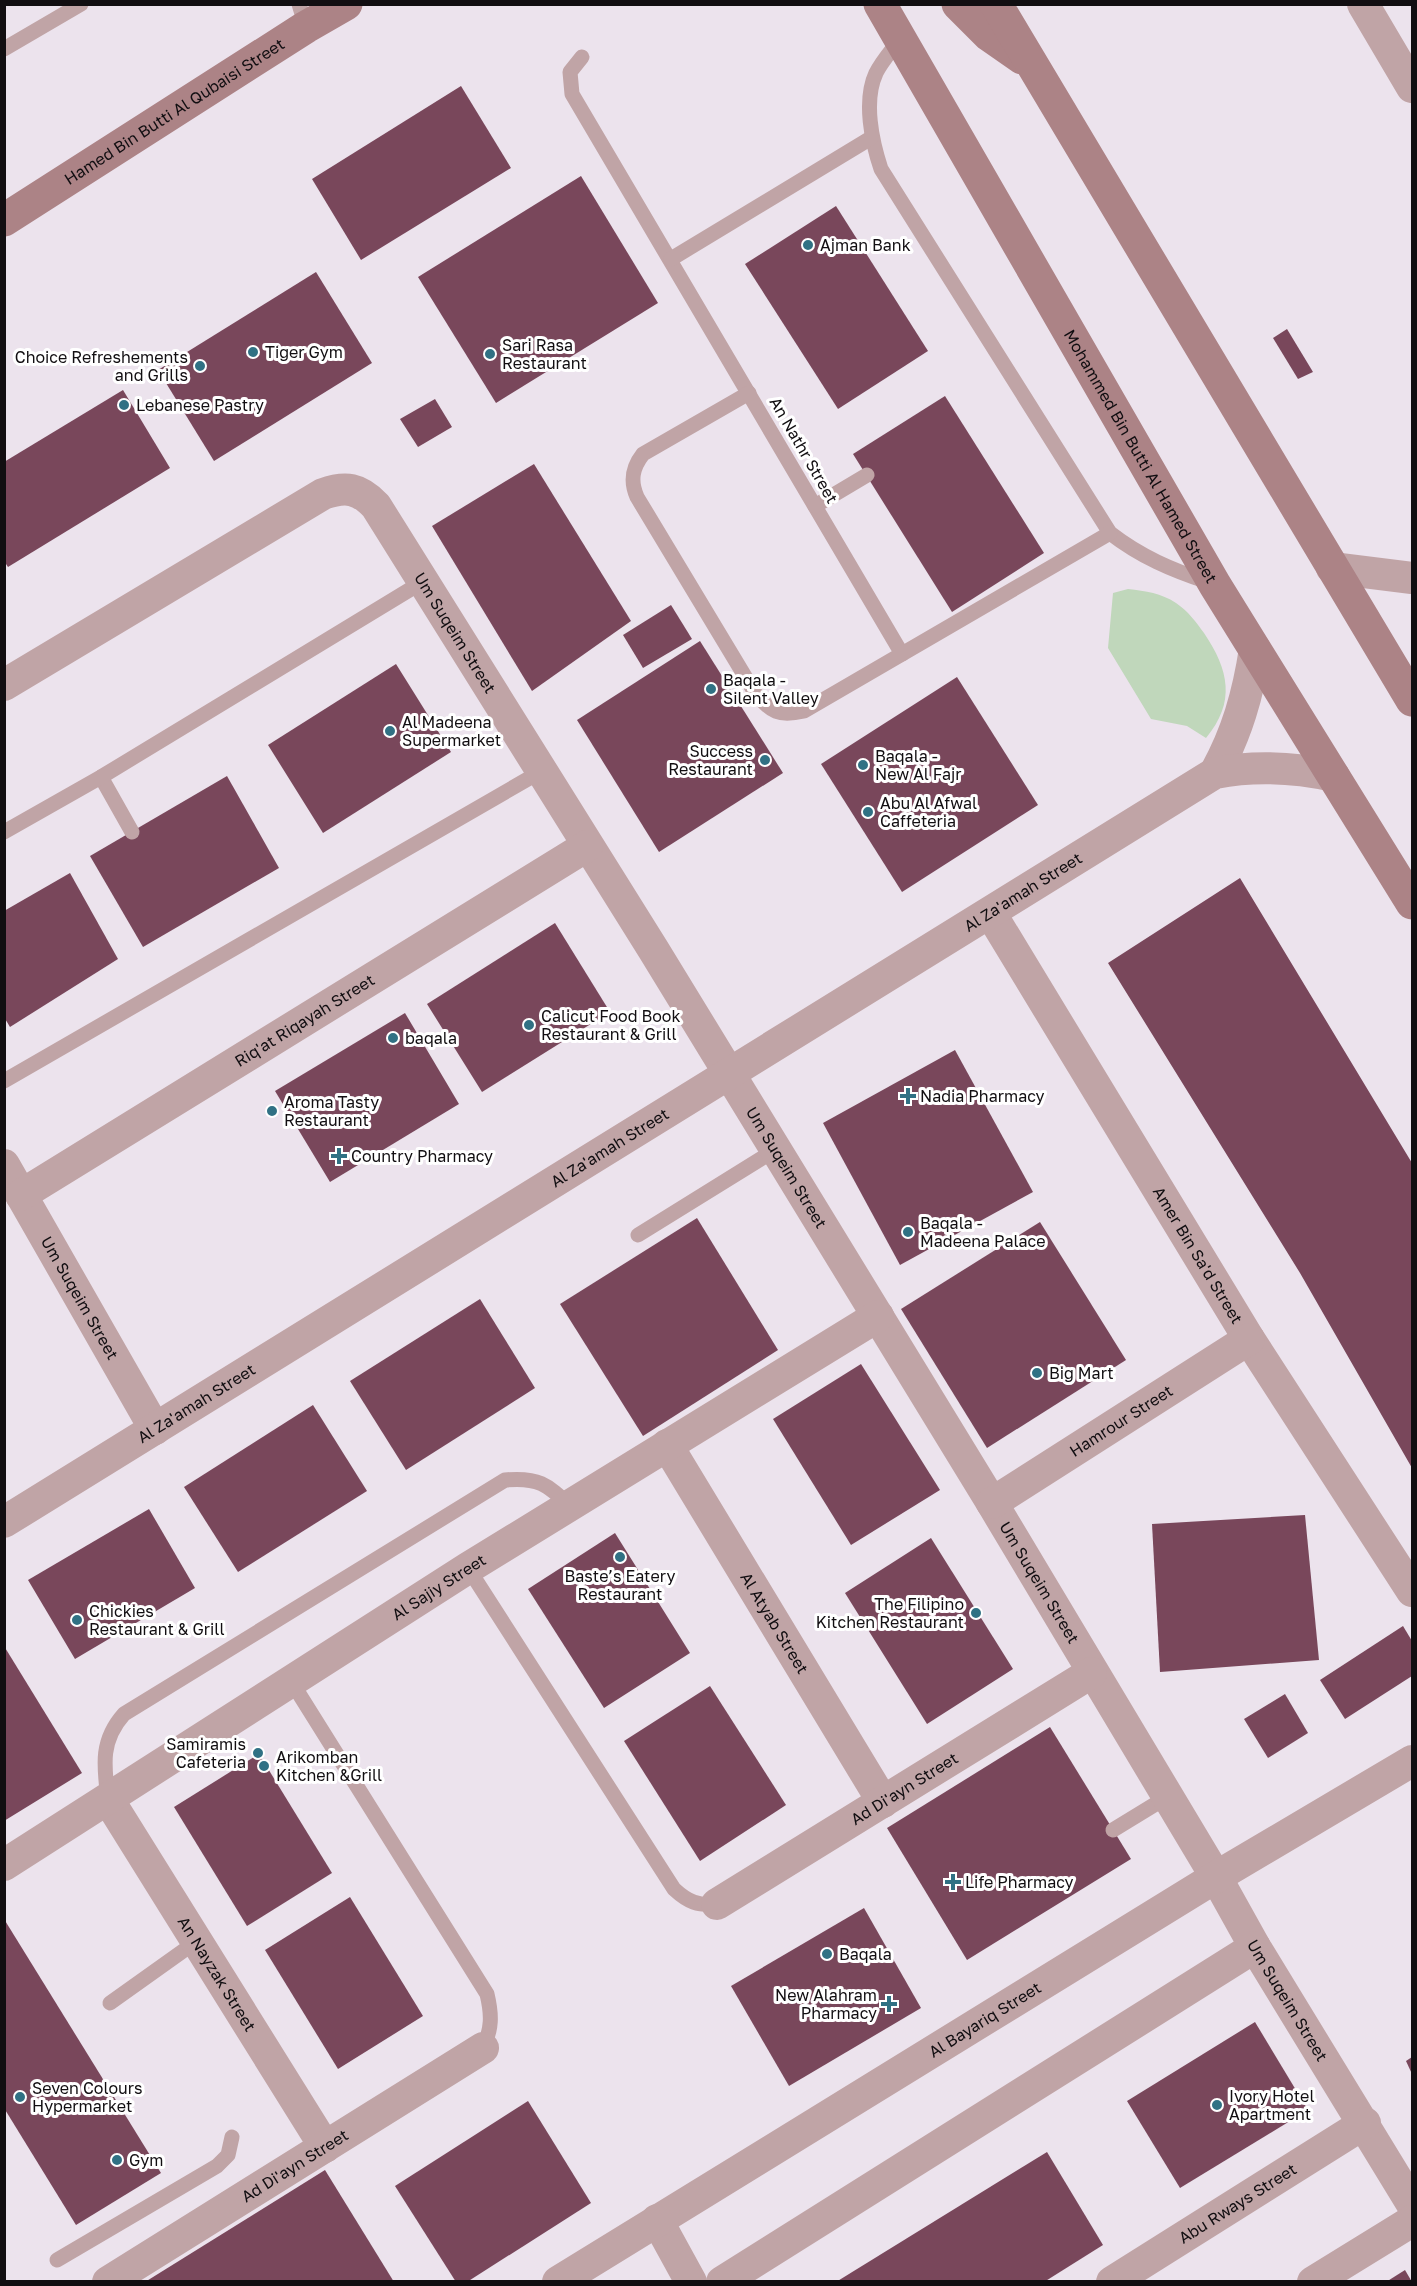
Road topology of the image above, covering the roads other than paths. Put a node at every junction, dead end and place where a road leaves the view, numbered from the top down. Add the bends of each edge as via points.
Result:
1 (81, 4) edge
2 (346, 4) edge
3 (880, 4) edge
4 (958, 4) edge
5 (996, 4) edge
6 (1363, 4) edge
7 (303, 16) edge
8 (900, 39) junction
9 (4, 49) edge
10 (582, 57) dead end
11 (1031, 64) junction
12 (1413, 87) edge
13 (871, 138) junction
14 (4, 220) edge
15 (671, 259) junction
16 (749, 393) junction
17 (867, 475) dead end
18 (815, 506) junction
19 (1110, 533) junction
20 (1332, 568) junction
21 (1413, 578) edge
22 (424, 581) junction
23 (1215, 585) junction
24 (1255, 649) junction
25 (902, 654) junction
26 (4, 685) edge
27 (1411, 689) edge
28 (540, 772) junction
29 (1215, 773) junction
30 (1334, 776) junction
31 (101, 777) junction
32 (4, 832) edge
33 (132, 832) dead end
34 (587, 846) junction
35 (1413, 903) edge
36 (991, 914) junction
37 (729, 1077) junction
38 (4, 1082) edge
39 (775, 1150) junction
40 (4, 1165) edge
41 (21, 1195) junction
42 (638, 1235) dead end
43 (878, 1316) junction
44 (1249, 1339) junction
45 (155, 1430) junction
46 (667, 1445) junction
47 (992, 1503) junction
48 (570, 1506) junction
49 (4, 1522) edge
50 (468, 1568) junction
51 (1413, 1591) edge
52 (1092, 1673) junction
53 (291, 1681) junction
54 (1413, 1761) edge
55 (1167, 1797) junction
56 (108, 1799) junction
57 (883, 1802) junction
58 (1113, 1830) dead end
59 (4, 1865) edge
60 (1216, 1877) junction
61 (717, 1904) joint
62 (197, 1941) junction
63 (1255, 1947) junction
64 (110, 2003) dead end
65 (483, 2048) joint
66 (1365, 2123) junction
67 (232, 2137) dead end
68 (326, 2148) junction
69 (1413, 2204) edge
70 (657, 2220) junction
71 (1413, 2221) edge
72 (57, 2260) dead end
73 (108, 2282) edge
74 (558, 2282) edge
75 (691, 2282) edge
76 (722, 2282) edge
77 (1112, 2282) edge
78 (1312, 2282) edge

1 - 9 lane
2 - 7 street, Hamed Bin Butti Al Qubaisi Street
3 - 8 street, Mohammed Bin Butti Al Hamed Street
4 - 11 street via 989,35
5 - 11 street
6 - 12 street
7 - 14 street, Hamed Bin Butti Al Qubaisi Street
8 - 13 lane via 875,75
8 - 23 street, Mohammed Bin Butti Al Hamed Street
10 - 15 lane, An Nathr Street via 570,72 572,94
11 - 20 street
13 - 15 lane
13 - 19 lane via 881,170
15 - 16 lane, An Nathr Street
16 - 18 lane, An Nathr Street
16 - 25 lane via 643,453 632,479 637,497 755,693 775,712 788,715 804,711
17 - 18 lane
18 - 25 lane, An Nathr Street
19 - 23 lane via 1161,566
19 - 25 lane
20 - 21 street
20 - 27 street
22 - 26 street, Um Suqeim Street via 376,506 354,489 338,489 323,494
22 - 28 street, Um Suqeim Street
22 - 31 lane
23 - 24 street, Mohammed Bin Butti Al Hamed Street
24 - 29 street, Al Za'amah Street via 1243,712
24 - 30 street, Mohammed Bin Butti Al Hamed Street
28 - 34 street, Um Suqeim Street
28 - 38 lane
29 - 30 street, Al Za'amah Street via 1276,767
29 - 36 street, Al Za'amah Street
30 - 35 street, Mohammed Bin Butti Al Hamed Street
31 - 32 lane
31 - 33 lane
34 - 37 street, Um Suqeim Street
34 - 41 street, Riq'at Riqayah Street
36 - 37 street, Al Za'amah Street
36 - 44 street, Amer Bin Sa'd Street
37 - 39 street, Um Suqeim Street
37 - 45 street, Al Za'amah Street
39 - 42 lane
39 - 43 street, Um Suqeim Street
40 - 41 street, Um Suqeim Street
41 - 45 street, Um Suqeim Street
43 - 46 street, Al Sajiy Street
43 - 47 street, Um Suqeim Street
44 - 47 street, Hamrour Street
44 - 51 street, Amer Bin Sa'd Street
45 - 49 street, Al Za'amah Street
46 - 48 street, Al Sajiy Street
46 - 57 street, Al Atyab Street
47 - 52 street, Um Suqeim Street
48 - 50 street, Al Sajiy Street
48 - 56 lane via 548,1485 528,1478 505,1480 124,1714 111,1728 106,1746
50 - 53 street, Al Sajiy Street
50 - 61 lane via 674,1889 686,1900 701,1905
52 - 55 street, Um Suqeim Street
52 - 57 street, Ad Di'ayn Street
53 - 56 street, Al Sajiy Street
53 - 65 lane via 487,1994 491,2031
54 - 60 street, Al Bayariq Street
55 - 58 lane
55 - 60 street, Um Suqeim Street
56 - 59 street, Al Sajiy Street
56 - 62 street, An Nayzak Street
57 - 61 street, Ad Di'ayn Street
60 - 63 street, Um Suqeim Street
60 - 70 street, Al Bayariq Street
62 - 64 lane
62 - 68 street, An Nayzak Street
63 - 66 street, Um Suqeim Street
63 - 76 street
65 - 68 street, Ad Di'ayn Street
66 - 69 street, Um Suqeim Street
66 - 77 street, Abu Rways Street
67 - 72 lane via 228,2155 217,2166
68 - 73 street, Ad Di'ayn Street
70 - 74 street, Al Bayariq Street
70 - 75 street
71 - 78 street

